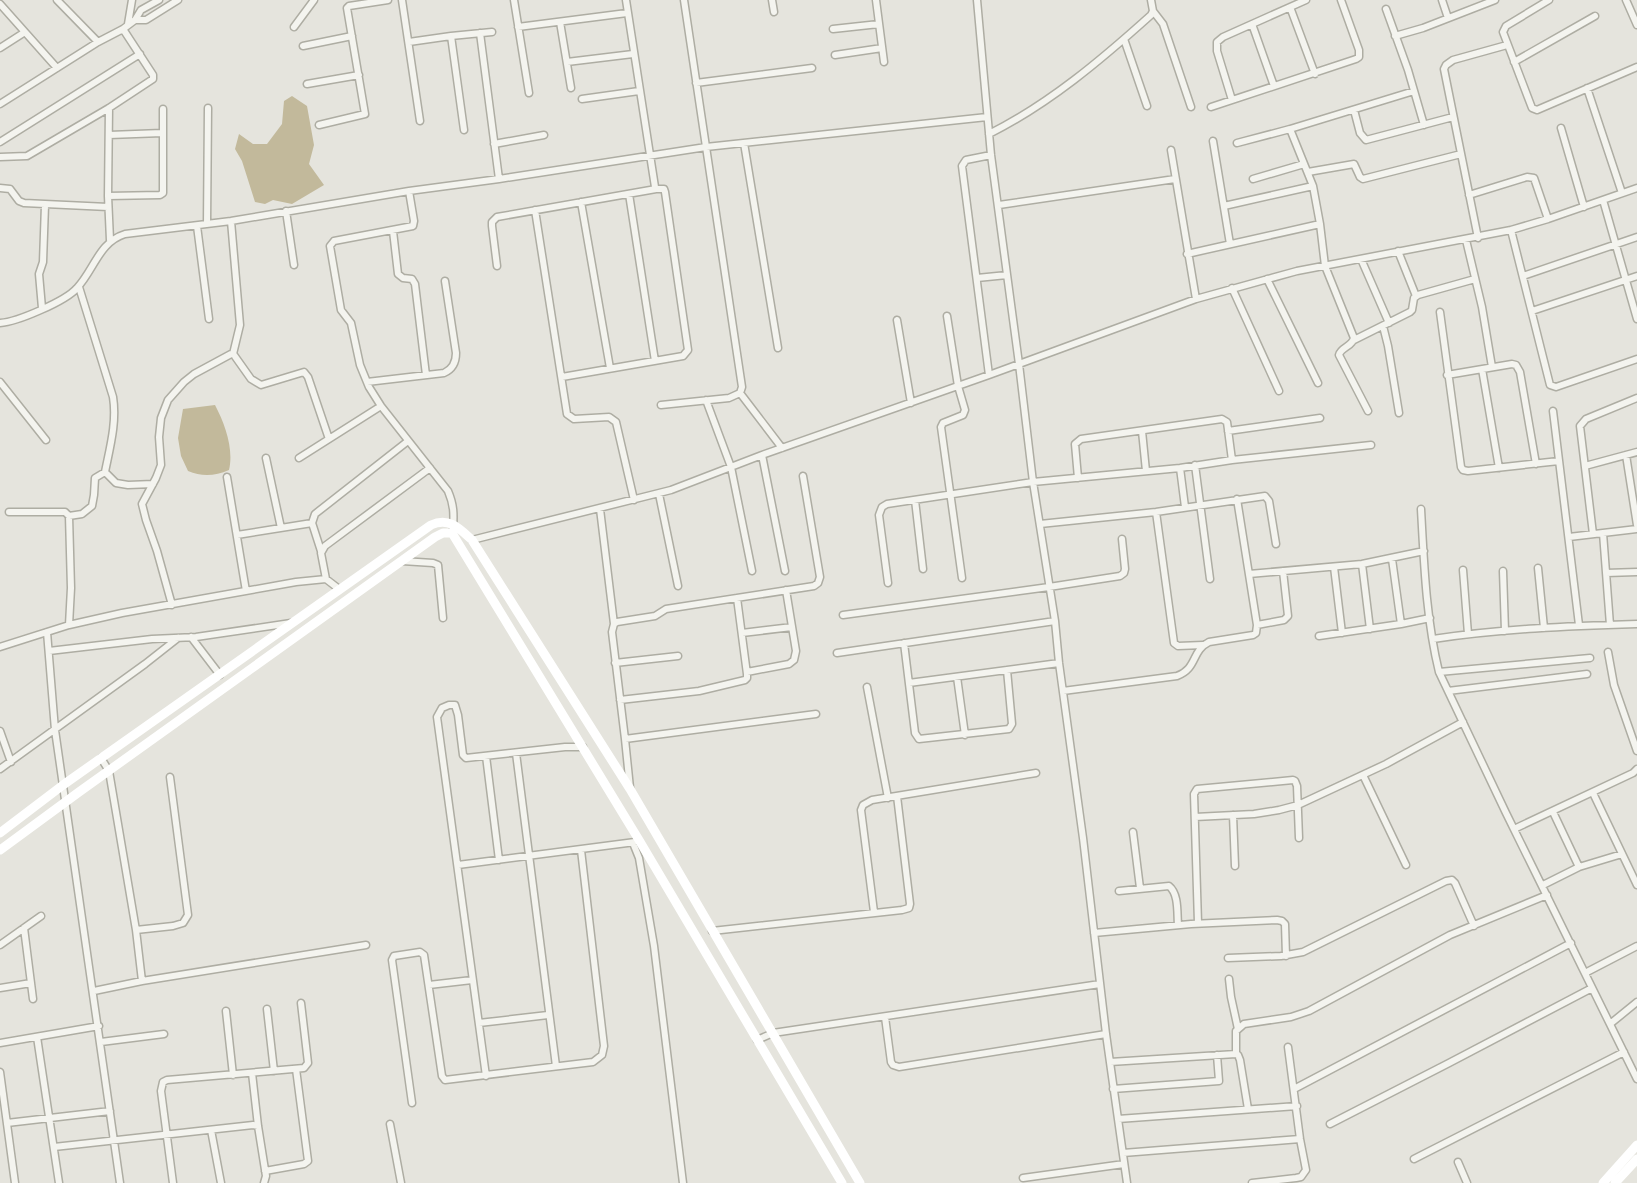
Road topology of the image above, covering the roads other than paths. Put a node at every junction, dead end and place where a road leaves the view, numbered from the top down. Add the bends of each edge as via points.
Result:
1 (57, 0) edge
2 (132, 0) edge
3 (159, 0) edge
4 (178, 0) edge
5 (314, 0) edge
6 (388, 0) edge
7 (402, 0) edge
8 (514, 0) edge
9 (626, 0) edge
10 (684, 0) edge
11 (772, 0) edge
12 (876, 0) edge
13 (976, 0) edge
14 (1151, 0) edge
15 (1306, 0) edge
16 (1341, 0) edge
17 (1442, 0) edge
18 (1495, 0) edge
19 (1549, 0) edge
20 (1626, 0) edge
21 (0, 4) edge
22 (1478, 4) edge
23 (1290, 7) junction
24 (1386, 9) dead end
25 (1153, 11) junction
26 (774, 12) dead end
27 (627, 13) junction
28 (1595, 16) dead end
29 (1448, 18) junction
30 (135, 20) junction
31 (560, 22) junction
32 (879, 24) junction
33 (1252, 24) junction
34 (1637, 25) edge
35 (126, 26) junction
36 (518, 27) junction
37 (294, 28) dead end
38 (833, 29) dead end
39 (25, 32) junction
40 (492, 32) dead end
41 (480, 33) junction
42 (352, 36) junction
43 (450, 36) junction
44 (1395, 36) junction
45 (1124, 39) junction
46 (98, 42) junction
47 (409, 42) junction
48 (1508, 45) junction
49 (303, 46) dead end
50 (0, 48) edge
51 (882, 48) junction
52 (140, 54) junction
53 (634, 54) junction
54 (835, 55) dead end
55 (567, 62) junction
56 (884, 62) dead end
57 (1514, 62) junction
58 (1637, 67) edge
59 (57, 68) junction
60 (812, 68) dead end
61 (1315, 74) junction
62 (359, 76) junction
63 (696, 83) junction
64 (307, 84) dead end
65 (1274, 86) junction
66 (571, 88) dead end
67 (1587, 88) junction
68 (639, 90) junction
69 (1414, 91) junction
70 (529, 93) dead end
71 (582, 99) dead end
72 (1232, 100) junction
73 (0, 104) edge
74 (1148, 106) dead end
75 (1191, 107) dead end
76 (1212, 107) dead end
77 (109, 108) junction
78 (208, 108) dead end
79 (162, 109) dead end
80 (1354, 110) junction
81 (1453, 116) junction
82 (987, 117) junction
83 (420, 121) dead end
84 (320, 125) dead end
85 (1424, 125) junction
86 (1561, 128) dead end
87 (464, 130) dead end
88 (1290, 130) junction
89 (162, 133) junction
90 (989, 134) junction
91 (109, 135) junction
92 (544, 135) dead end
93 (0, 142) edge
94 (1213, 142) dead end
95 (744, 143) junction
96 (1237, 143) dead end
97 (494, 144) junction
98 (706, 147) junction
99 (1171, 150) dead end
100 (1461, 154) junction
101 (650, 155) junction
102 (991, 155) junction
103 (0, 157) edge
104 (1304, 164) junction
105 (1308, 172) junction
106 (498, 179) junction
107 (1176, 179) junction
108 (1253, 179) dead end
109 (1313, 186) junction
110 (0, 188) edge
111 (1637, 188) edge
112 (656, 189) junction
113 (409, 191) junction
114 (1622, 193) junction
115 (628, 194) junction
116 (1469, 195) junction
117 (108, 196) junction
118 (1603, 200) junction
119 (581, 202) junction
120 (45, 205) junction
121 (999, 205) junction
122 (1224, 206) junction
123 (108, 207) junction
124 (1584, 207) junction
125 (536, 210) junction
126 (286, 211) junction
127 (1548, 219) junction
128 (231, 222) junction
129 (207, 224) junction
130 (1320, 224) junction
131 (197, 226) junction
132 (1511, 230) junction
133 (393, 231) junction
134 (1637, 237) edge
135 (1478, 238) junction
136 (110, 240) junction
137 (1466, 240) junction
138 (1230, 244) junction
139 (1615, 246) junction
140 (1398, 251) junction
141 (1187, 254) junction
142 (1361, 259) junction
143 (294, 265) dead end
144 (497, 266) dead end
145 (1325, 266) junction
146 (1007, 275) junction
147 (1523, 276) junction
148 (1637, 276) edge
149 (978, 278) junction
150 (1267, 279) junction
151 (1475, 279) junction
152 (1625, 280) junction
153 (445, 281) dead end
154 (79, 287) junction
155 (1232, 288) junction
156 (1416, 296) junction
157 (1196, 299) junction
158 (42, 308) junction
159 (1532, 311) junction
160 (1440, 312) dead end
161 (947, 316) dead end
162 (209, 319) dead end
163 (1637, 319) edge
164 (897, 320) dead end
165 (0, 323) edge
166 (1386, 325) junction
167 (1354, 340) junction
168 (778, 348) dead end
169 (232, 354) junction
170 (1637, 358) edge
171 (655, 361) junction
172 (1019, 364) junction
173 (610, 368) junction
174 (1492, 368) junction
175 (1482, 369) junction
176 (426, 375) junction
177 (989, 375) junction
178 (1447, 375) junction
179 (562, 377) junction
180 (0, 382) edge
181 (367, 382) junction
182 (1318, 383) dead end
183 (958, 386) junction
184 (1279, 391) dead end
185 (740, 393) junction
186 (1637, 398) edge
187 (706, 400) junction
188 (911, 403) junction
189 (661, 405) dead end
190 (381, 406) junction
191 (1368, 411) dead end
192 (1553, 411) dead end
193 (1399, 413) dead end
194 (1320, 418) dead end
195 (1228, 431) junction
196 (1142, 432) junction
197 (329, 439) junction
198 (46, 440) dead end
199 (408, 440) junction
200 (1371, 445) dead end
201 (782, 448) junction
202 (1637, 452) edge
203 (762, 455) junction
204 (1626, 455) junction
205 (266, 458) dead end
206 (299, 458) dead end
207 (1232, 460) junction
208 (1559, 461) junction
209 (1536, 464) junction
210 (1195, 465) junction
211 (1585, 466) junction
212 (731, 467) junction
213 (430, 468) junction
214 (1180, 468) junction
215 (1499, 468) junction
216 (1146, 471) junction
217 (105, 472) junction
218 (803, 476) dead end
219 (227, 477) dead end
220 (1078, 478) junction
221 (1033, 482) junction
222 (152, 484) junction
223 (659, 494) junction
224 (951, 494) junction
225 (1237, 499) junction
226 (634, 500) junction
227 (915, 500) junction
228 (1201, 505) junction
229 (1186, 507) junction
230 (600, 509) junction
231 (1421, 509) dead end
232 (9, 512) dead end
233 (1156, 512) junction
234 (69, 516) junction
235 (312, 523) junction
236 (453, 524) junction
237 (1040, 524) junction
238 (1637, 525) edge
239 (281, 528) junction
240 (1637, 530) edge
241 (1603, 533) junction
242 (452, 534) junction
243 (1593, 534) junction
244 (237, 536) junction
245 (1569, 537) junction
246 (1122, 539) dead end
247 (472, 540) junction
248 (1276, 544) dead end
249 (321, 551) junction
250 (1424, 552) junction
251 (1392, 559) junction
252 (402, 561) junction
253 (1362, 564) junction
254 (1334, 567) junction
255 (1538, 568) dead end
256 (923, 569) dead end
257 (1463, 570) dead end
258 (752, 571) dead end
259 (785, 571) dead end
260 (1283, 571) junction
261 (1503, 571) dead end
262 (1637, 572) edge
263 (1606, 573) junction
264 (1249, 574) junction
265 (962, 578) dead end
266 (326, 579) junction
267 (1210, 579) dead end
268 (888, 583) dead end
269 (678, 586) dead end
270 (1049, 587) junction
271 (339, 589) junction
272 (786, 590) junction
273 (246, 591) junction
274 (737, 598) junction
275 (172, 605) junction
276 (843, 615) dead end
277 (443, 618) dead end
278 (1430, 618) junction
279 (1054, 621) junction
280 (294, 622) junction
281 (614, 624) junction
282 (1402, 624) junction
283 (1637, 624) edge
284 (69, 625) junction
285 (1257, 625) junction
286 (1579, 625) junction
287 (1610, 625) junction
288 (792, 627) junction
289 (1544, 628) junction
290 (1370, 629) junction
291 (1505, 631) junction
292 (47, 632) junction
293 (281, 632) junction
294 (742, 633) junction
295 (1342, 633) junction
296 (1468, 634) junction
297 (1319, 636) dead end
298 (191, 637) junction
299 (178, 638) junction
300 (1433, 639) junction
301 (288, 642) junction
302 (904, 643) junction
303 (1202, 645) junction
304 (0, 647) edge
305 (49, 651) junction
306 (1608, 652) dead end
307 (837, 653) dead end
308 (678, 656) dead end
309 (1590, 658) dead end
310 (615, 663) junction
311 (1059, 663) junction
312 (1007, 670) junction
313 (747, 672) junction
314 (1439, 672) junction
315 (1587, 674) dead end
316 (220, 675) junction
317 (957, 677) junction
318 (909, 683) junction
319 (866, 687) dead end
320 (1062, 691) junction
321 (1448, 691) junction
322 (620, 700) junction
323 (816, 714) dead end
324 (1463, 722) junction
325 (55, 730) junction
326 (0, 732) edge
327 (965, 735) junction
328 (625, 739) junction
329 (583, 747) junction
330 (1637, 751) edge
331 (516, 753) junction
332 (486, 756) junction
333 (101, 758) junction
334 (11, 762) junction
335 (1637, 769) edge
336 (0, 770) edge
337 (109, 771) junction
338 (1036, 773) dead end
339 (1363, 775) junction
340 (170, 777) dead end
341 (63, 785) junction
342 (630, 789) junction
343 (1593, 793) junction
344 (897, 796) junction
345 (888, 798) junction
346 (65, 802) junction
347 (1298, 805) junction
348 (643, 812) junction
349 (1553, 812) junction
350 (1233, 815) junction
351 (1195, 817) junction
352 (628, 822) junction
353 (1514, 829) junction
354 (1133, 832) dead end
355 (0, 834) edge
356 (1300, 838) dead end
357 (636, 842) junction
358 (0, 850) edge
359 (581, 850) junction
360 (1622, 854) junction
361 (528, 857) junction
362 (499, 860) junction
363 (458, 865) junction
364 (1234, 866) dead end
365 (1406, 866) dead end
366 (1579, 867) junction
367 (1637, 885) edge
368 (1543, 886) junction
369 (1140, 888) junction
370 (1119, 890) dead end
371 (1547, 895) junction
372 (874, 912) junction
373 (41, 916) dead end
374 (1198, 923) junction
375 (1178, 925) junction
376 (1474, 926) junction
377 (24, 928) junction
378 (136, 930) junction
379 (712, 930) junction
380 (1094, 933) junction
381 (1570, 943) junction
382 (0, 945) edge
383 (366, 945) dead end
384 (1637, 946) edge
385 (1286, 956) junction
386 (1228, 958) dead end
387 (1585, 973) junction
388 (1229, 979) dead end
389 (472, 980) junction
390 (142, 981) junction
391 (31, 983) junction
392 (1100, 984) junction
393 (429, 985) junction
394 (0, 988) edge
395 (1592, 988) junction
396 (94, 991) junction
397 (33, 1000) dead end
398 (301, 1003) dead end
399 (1637, 1003) edge
400 (267, 1009) dead end
401 (226, 1011) dead end
402 (548, 1015) junction
403 (885, 1017) junction
404 (478, 1023) junction
405 (1610, 1024) junction
406 (98, 1026) junction
407 (1238, 1029) junction
408 (773, 1033) junction
409 (164, 1034) dead end
410 (1106, 1034) junction
411 (36, 1037) junction
412 (758, 1040) junction
413 (101, 1042) junction
414 (0, 1043) edge
415 (1288, 1047) dead end
416 (1624, 1052) junction
417 (1236, 1054) junction
418 (1217, 1055) junction
419 (1110, 1062) junction
420 (556, 1066) junction
421 (296, 1070) junction
422 (274, 1071) junction
423 (0, 1072) edge
424 (252, 1073) junction
425 (233, 1075) junction
426 (486, 1076) junction
427 (1637, 1079) edge
428 (1113, 1089) junction
429 (1294, 1089) junction
430 (412, 1103) dead end
431 (1296, 1106) junction
432 (1248, 1109) junction
433 (110, 1111) junction
434 (49, 1118) junction
435 (1118, 1119) junction
436 (7, 1123) junction
437 (390, 1124) dead end
438 (1330, 1124) dead end
439 (258, 1126) junction
440 (211, 1130) junction
441 (167, 1136) junction
442 (1300, 1139) junction
443 (114, 1140) junction
444 (1637, 1145) edge
445 (54, 1147) junction
446 (1123, 1153) junction
447 (1414, 1159) dead end
448 (1637, 1160) edge
449 (1458, 1162) dead end
450 (1124, 1164) junction
451 (265, 1171) junction
452 (1023, 1178) dead end
453 (15, 1183) edge
454 (59, 1183) edge
455 (120, 1183) edge
456 (173, 1183) edge
457 (221, 1183) edge
458 (264, 1183) edge
459 (400, 1183) edge
460 (683, 1183) edge
461 (842, 1183) edge
462 (860, 1183) edge
463 (1127, 1183) edge
464 (1252, 1183) edge
465 (1261, 1183) edge
466 (1467, 1183) edge
467 (1604, 1183) edge
468 (1615, 1183) edge

1 - 46 street
2 - 35 street
3 - 30 street via 141,10
4 - 30 street via 146,20
5 - 37 street
6 - 42 street via 347,7
7 - 47 street
8 - 36 street
9 - 27 street
10 - 63 street
11 - 26 street
12 - 32 street
13 - 82 street
14 - 25 street
15 - 23 street
16 - 61 street via 1359,57
17 - 29 street
18 - 22 street
19 - 48 street via 1506,26 1503,32
20 - 34 street
21 - 39 street
22 - 29 street
23 - 33 street
23 - 61 street
24 - 44 street
25 - 45 street
25 - 75 street via 1163,24
27 - 31 street
27 - 53 street
28 - 57 street
29 - 44 street
30 - 35 street
31 - 36 street
31 - 55 street
32 - 38 street
32 - 51 street
33 - 65 street
33 - 72 street via 1217,42
35 - 46 street
35 - 52 street
36 - 70 street
39 - 50 street
39 - 59 street
40 - 41 street
41 - 43 street
41 - 97 street
42 - 49 street
42 - 62 street
43 - 47 street
43 - 87 street
44 - 69 street
45 - 74 street
45 - 90 street via 1054,93
46 - 59 street
47 - 83 street
48 - 57 street
48 - 81 street via 1453,60 1446,65
51 - 54 street
51 - 56 street
52 - 77 street via 153,79
52 - 93 street
53 - 55 street
53 - 68 street
55 - 66 street
57 - 67 street via 1534,110
58 - 67 street
59 - 73 street
60 - 63 street
61 - 65 street
62 - 64 street
62 - 84 street via 365,114
63 - 98 street
65 - 72 street
67 - 114 street
68 - 71 street
68 - 101 street
69 - 80 street
69 - 85 street
72 - 76 street
77 - 91 street
77 - 103 street via 27,156
78 - 129 street
79 - 89 street
80 - 85 street via 1360,133 1366,140
80 - 88 street
81 - 85 street
81 - 100 street
82 - 90 street
82 - 95 street
86 - 124 street
88 - 96 street
88 - 104 street
89 - 91 street
89 - 117 street via 163,194
90 - 102 street
91 - 117 street
92 - 97 street
94 - 122 street
95 - 98 street
95 - 168 street
97 - 106 street
98 - 101 street
98 - 185 street via 742,387
99 - 107 street
100 - 105 street via 1363,179 1354,164
100 - 116 street
101 - 106 street
101 - 112 street
102 - 121 street
102 - 149 street via 966,160 962,166
104 - 105 street
104 - 108 street
105 - 109 street
106 - 113 street
107 - 121 street
107 - 141 street
109 - 122 street
109 - 130 street
110 - 120 street via 10,189 21,202
111 - 114 street
112 - 115 street
112 - 171 street via 665,192 688,345 683,356
113 - 126 street
113 - 133 street via 414,224
114 - 118 street
115 - 119 street
115 - 171 street
116 - 127 street via 1527,177 1534,178
116 - 135 street
117 - 123 street
118 - 124 street
118 - 139 street
119 - 125 street
119 - 173 street
120 - 123 street
120 - 158 street via 43,262 39,274
121 - 146 street
122 - 138 street
123 - 136 street
124 - 127 street
125 - 144 street via 494,219
125 - 179 street
126 - 128 street
126 - 143 street
127 - 132 street
128 - 129 street
128 - 169 street via 240,325
129 - 131 street
130 - 138 street
130 - 145 street
131 - 136 street via 125,234
131 - 162 street
132 - 135 street
132 - 147 street
133 - 176 street via 398,274 412,279 415,284
133 - 181 street via 334,241 330,246 341,310 350,323
134 - 139 street
135 - 137 street
136 - 154 street
137 - 140 street
137 - 151 street
138 - 141 street
139 - 147 street
139 - 152 street
140 - 142 street
140 - 156 street
141 - 157 street
142 - 145 street
142 - 166 street
145 - 150 street
145 - 167 street
146 - 149 street
146 - 172 street
147 - 159 street
148 - 152 street
149 - 177 street
150 - 155 street
150 - 182 street
151 - 156 street
151 - 174 street
152 - 159 street
152 - 163 street
153 - 176 street via 455,364 448,371
154 - 158 street via 68,297
154 - 217 street via 115,408
155 - 157 street
155 - 184 street
156 - 166 street via 1410,312
157 - 172 street
158 - 165 street
159 - 170 street via 1552,387
160 - 178 street
161 - 183 street
164 - 188 street
166 - 167 street
166 - 193 street
167 - 191 street via 1339,355
169 - 197 street via 251,379 261,385 302,372 307,374
169 - 222 street via 194,374 168,400 161,418 161,465
171 - 173 street
172 - 177 street
172 - 221 street
173 - 179 street
174 - 175 street
174 - 209 street via 1512,364 1519,369
175 - 178 street
175 - 215 street
176 - 181 street
177 - 183 street
178 - 215 street via 1461,467 1468,471
179 - 226 street via 565,410 570,418 609,416 616,422
180 - 198 street
181 - 190 street
183 - 188 street
183 - 224 street via 965,413 941,427
185 - 187 street via 729,398
185 - 201 street
186 - 211 street via 1582,422 1580,430
187 - 189 street
187 - 212 street
188 - 201 street
190 - 197 street
190 - 199 street
192 - 208 street
194 - 195 street
195 - 196 street via 1227,422 1222,419
195 - 207 street
196 - 216 street
196 - 220 street via 1077,441
197 - 206 street
199 - 213 street
199 - 235 street via 315,514
200 - 207 street
201 - 203 street
202 - 204 street
203 - 212 street
203 - 259 street
204 - 211 street
204 - 238 street
205 - 239 street
207 - 210 street
208 - 209 street
208 - 245 street
209 - 215 street
210 - 214 street
210 - 228 street
211 - 243 street
212 - 223 street
212 - 258 street
213 - 236 street via 450,497
213 - 249 street
214 - 216 street
214 - 229 street
216 - 220 street
217 - 222 street via 116,483
217 - 234 street via 95,478 92,506 82,514
218 - 272 street via 820,580 814,586
219 - 244 street
220 - 221 street
221 - 224 street
221 - 237 street
222 - 275 street via 142,504
223 - 226 street
223 - 269 street
224 - 227 street
224 - 265 street
225 - 228 street
225 - 248 street via 1267,497
225 - 264 street
226 - 230 street
227 - 256 street
227 - 268 street via 887,504 879,511
228 - 229 street
228 - 267 street
229 - 233 street
230 - 247 street
230 - 281 street
231 - 250 street
232 - 234 street via 65,512
233 - 237 street
233 - 303 street via 1174,643 1178,646
234 - 284 street
235 - 239 street
235 - 249 street
236 - 242 street
236 - 247 main road
236 - 271 main road via 431,525
237 - 270 street
239 - 244 street
240 - 241 street
241 - 243 street
241 - 263 street
242 - 252 main road via 435,537
242 - 329 main road
243 - 245 street
244 - 273 street
245 - 286 street
246 - 270 street via 1125,564 1124,573 1120,576
247 - 342 main road
249 - 266 street
250 - 251 street
250 - 278 street
251 - 253 street
251 - 282 street
252 - 277 street via 438,565
252 - 301 main road
253 - 254 street
253 - 290 street
254 - 260 street
254 - 295 street
255 - 289 street
257 - 296 street
260 - 264 street
260 - 285 street via 1288,616 1284,620
261 - 291 street
262 - 263 street
263 - 287 street
264 - 285 street
266 - 271 street
266 - 273 street
270 - 276 street
270 - 279 street
271 - 280 main road
272 - 274 street
272 - 288 street
273 - 275 street
274 - 281 street via 666,609 655,616
274 - 294 street
275 - 284 street
278 - 282 street
278 - 300 street
279 - 302 street
279 - 311 street
280 - 293 main road
280 - 298 street
281 - 310 street
282 - 290 street
283 - 287 street
284 - 292 street
285 - 303 street via 1253,635
286 - 287 street
286 - 289 street
288 - 294 street
288 - 313 street via 794,660 789,664
289 - 291 street
290 - 295 street
291 - 296 street
292 - 304 street
292 - 305 street
293 - 301 main road
293 - 316 main road
294 - 313 street
295 - 297 street
296 - 300 street
298 - 299 street
298 - 316 street
299 - 305 street
299 - 325 street
300 - 314 street
301 - 337 main road
302 - 307 street
302 - 318 street
303 - 320 street via 1189,669 1177,676
305 - 325 street
306 - 330 street via 1614,685
308 - 310 street
309 - 314 street
310 - 322 street
311 - 312 street
311 - 320 street
312 - 317 street
312 - 327 street via 1011,727 1005,731
313 - 322 street via 744,680 721,687
314 - 321 street
315 - 321 street
316 - 333 main road
317 - 318 street
317 - 327 street
318 - 327 street via 915,733 919,739
319 - 345 street
320 - 380 street
321 - 324 street
322 - 328 street
323 - 328 street
324 - 339 street
324 - 353 street
325 - 334 street
325 - 341 street
326 - 334 street
328 - 342 street
329 - 331 street
329 - 352 main road
331 - 332 street
331 - 361 street
332 - 362 street
332 - 363 street via 464,757 457,710 452,704 442,708 437,725
333 - 337 street
333 - 341 main road
334 - 336 street
335 - 343 street
337 - 346 main road
337 - 378 street
338 - 344 street
339 - 347 street
339 - 365 street
340 - 378 street via 188,915 183,923 173,926
341 - 346 street
341 - 355 main road
342 - 348 main road
343 - 349 street
343 - 360 street
344 - 345 street
344 - 372 street via 910,904 909,908 902,910
345 - 372 street via 866,802 861,810
346 - 358 main road
346 - 396 street
347 - 350 street
347 - 351 street via 1293,780 1199,788 1194,794
347 - 356 street
348 - 352 main road
348 - 379 main road
349 - 353 street
349 - 366 street
350 - 351 street
350 - 364 street
351 - 374 street
352 - 357 main road
353 - 368 street
354 - 369 street
357 - 359 street
357 - 412 main road
357 - 460 street via 654,946
359 - 361 street
359 - 420 street via 604,1051 593,1062
360 - 366 street
360 - 367 street
361 - 362 street
361 - 402 street
362 - 363 street
363 - 389 street
366 - 368 street
368 - 371 street
369 - 370 street
369 - 375 street via 1173,888
371 - 376 street
371 - 381 street
372 - 379 street
373 - 377 street
374 - 375 street
374 - 385 street via 1282,921
375 - 380 street
376 - 385 street via 1452,880 1319,945
376 - 407 street via 1309,1011 1244,1024
377 - 382 street
377 - 391 street
378 - 390 street
379 - 408 main road
380 - 392 street
381 - 387 street
381 - 429 street
383 - 390 street
384 - 387 street
385 - 386 street
387 - 395 street
388 - 407 street
389 - 393 street
389 - 404 street
390 - 396 street
391 - 394 street
391 - 397 street
392 - 403 street
392 - 410 street
393 - 426 street via 443,1078 448,1081
393 - 430 street via 423,953 394,956
395 - 405 street
395 - 438 street
396 - 406 street
398 - 421 street via 308,1063
399 - 405 street
400 - 422 street
401 - 425 street
402 - 404 street
402 - 420 street
403 - 408 street
403 - 410 street via 891,1062 899,1067
404 - 426 street
405 - 416 street
406 - 411 street
406 - 413 street
407 - 417 street
408 - 412 street
408 - 462 main road
409 - 413 street
410 - 419 street
411 - 414 street
411 - 434 street
412 - 461 main road
413 - 433 street
415 - 429 street
416 - 427 street
416 - 447 street
417 - 418 street
417 - 432 street via 1240,1060
418 - 419 street
418 - 428 street via 1219,1081
419 - 428 street
420 - 426 street
421 - 422 street
421 - 451 street via 308,1161
422 - 424 street
423 - 436 street
424 - 425 street
424 - 439 street
425 - 441 street via 163,1082 161,1091
428 - 435 street
429 - 431 street
431 - 432 street
431 - 442 street
432 - 435 street
433 - 434 street
433 - 443 street
434 - 436 street
434 - 445 street
435 - 446 street
436 - 453 street
437 - 459 street
439 - 440 street
439 - 451 street
440 - 441 street
440 - 457 street
441 - 443 street
441 - 456 street
442 - 446 street
442 - 465 street via 1305,1174
443 - 445 street
443 - 455 street
444 - 467 main road
445 - 454 street
446 - 450 street
448 - 468 main road
449 - 466 street
450 - 452 street
450 - 463 street
451 - 458 street
464 - 465 street

